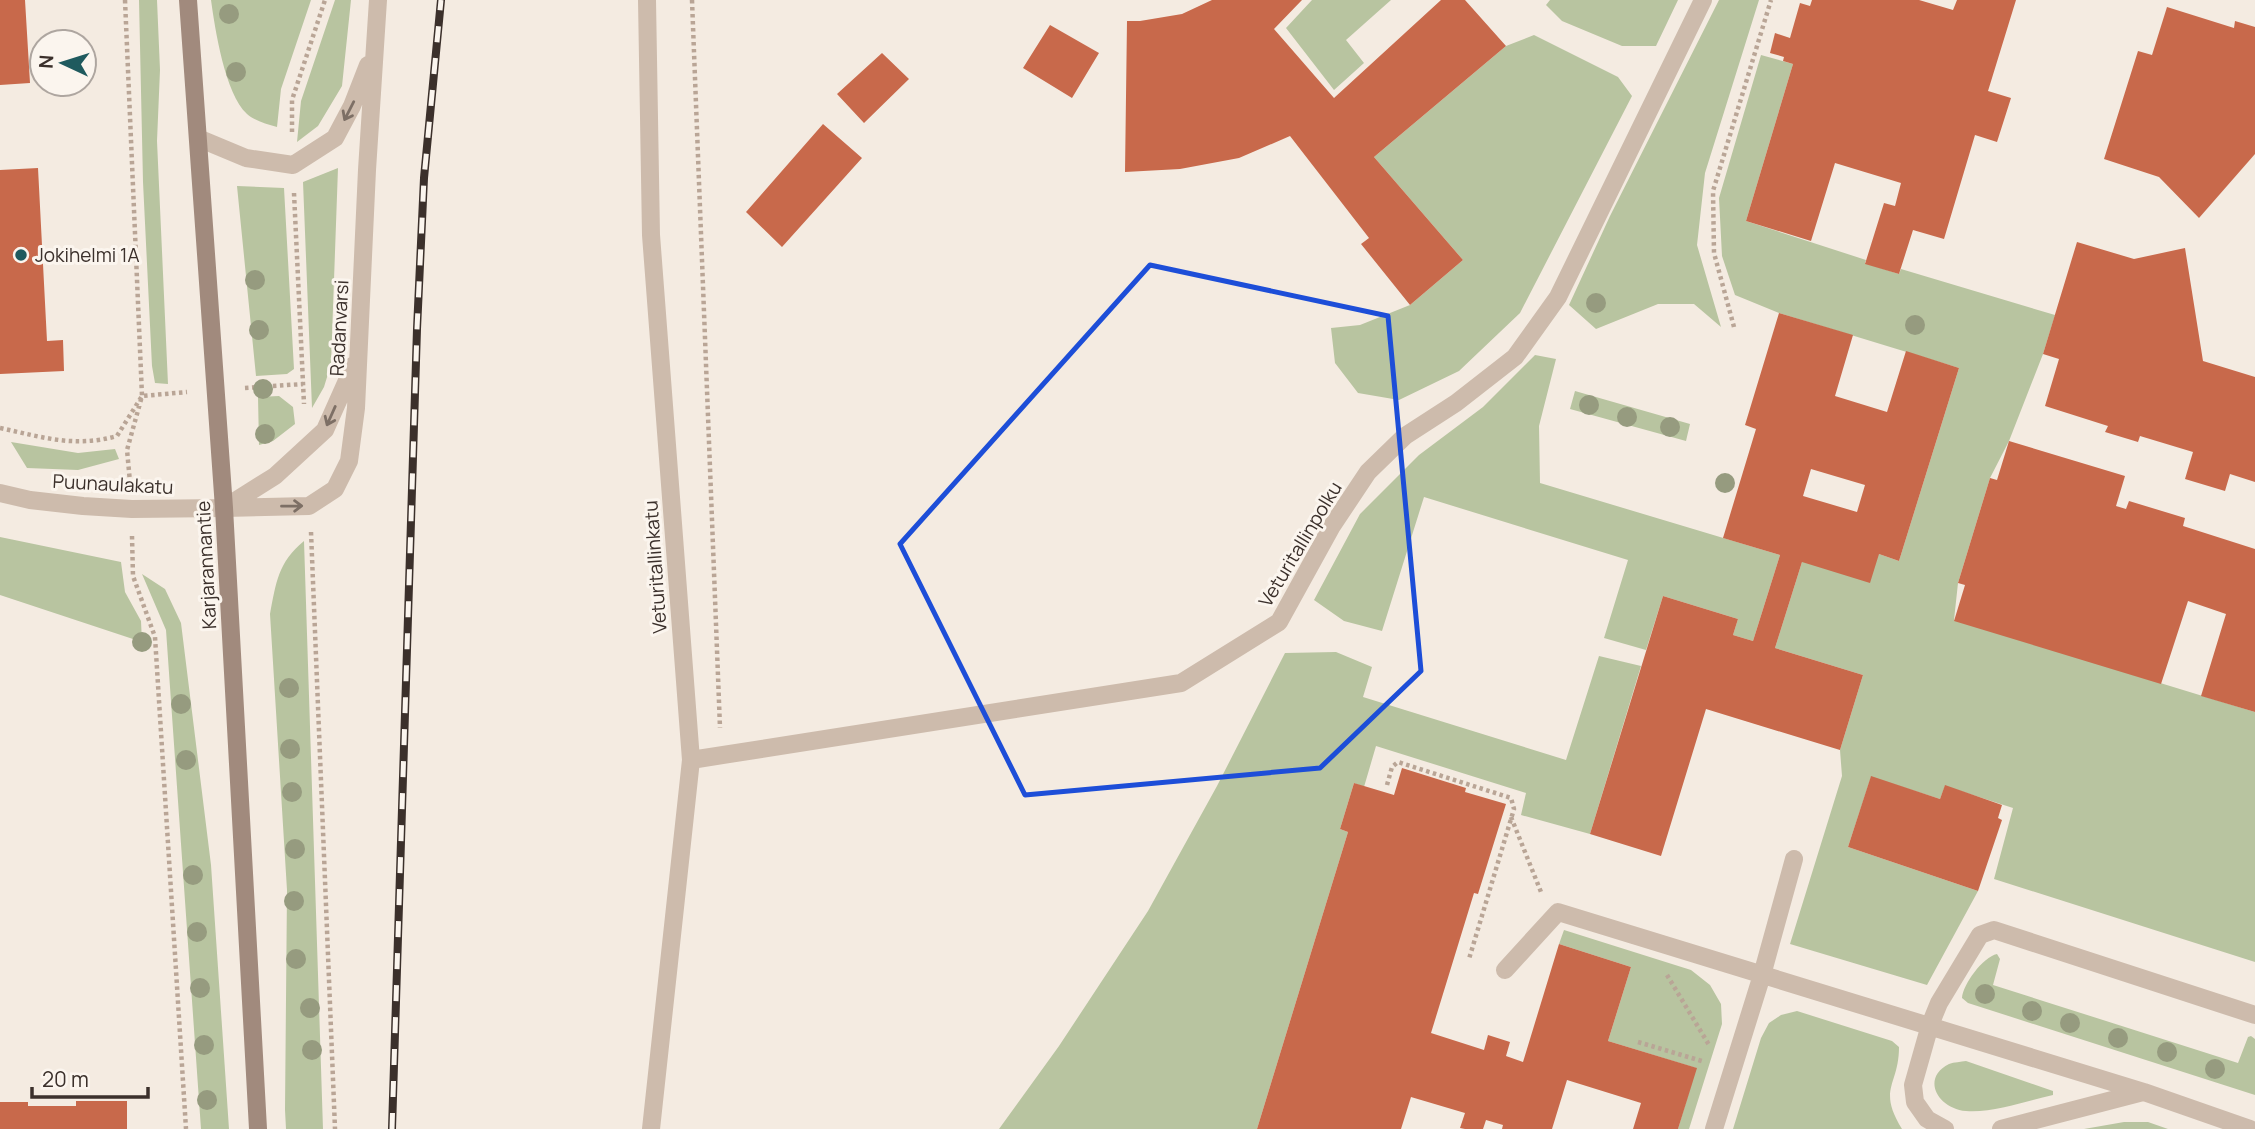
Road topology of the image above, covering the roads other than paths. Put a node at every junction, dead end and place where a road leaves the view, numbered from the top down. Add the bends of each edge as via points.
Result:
1 (188, 0) edge
2 (378, 0) edge
3 (647, 0) edge
4 (1703, 0) edge
5 (374, 48) junction
6 (198, 138) junction
7 (359, 350) junction
8 (0, 493) edge
9 (224, 508) junction
10 (691, 760) junction
11 (1794, 859) dead end
12 (1505, 970) dead end
13 (1762, 975) junction
14 (2255, 1015) edge
15 (1930, 1026) junction
16 (2144, 1092) junction
17 (258, 1129) edge
18 (650, 1129) edge
19 (1714, 1129) edge
20 (1945, 1129) edge
21 (2001, 1129) edge
22 (2250, 1129) edge

1 - 6 main road, Karjarannantie
2 - 5 street, Radanvarsi
3 - 10 street, Veturitallinkatu via 651,235
4 - 10 street, Veturitallinpolku via 1558,298 1515,357 1405,436 1368,472 1279,622 1181,683
5 -> 6 street, Radanvarsi via 335,138 293,164 246,158
5 - 7 street, Radanvarsi
6 - 9 main road, Karjarannantie
7 -> 9 street via 325,430 275,476
9 -> 7 street, Radanvarsi via 309,506 335,489 349,461
8 - 9 street, Puunaulakatu via 132,509
9 - 17 main road, Karjarannantie
10 - 18 street, Veturitallinkatu
11 - 13 street
12 - 13 street via 1558,912
13 - 15 street
13 - 19 street
14 - 15 street via 1994,930 1980,936
15 - 16 street
15 - 20 street via 1913,1085 1915,1102 1927,1119
16 - 21 street
16 - 22 street

